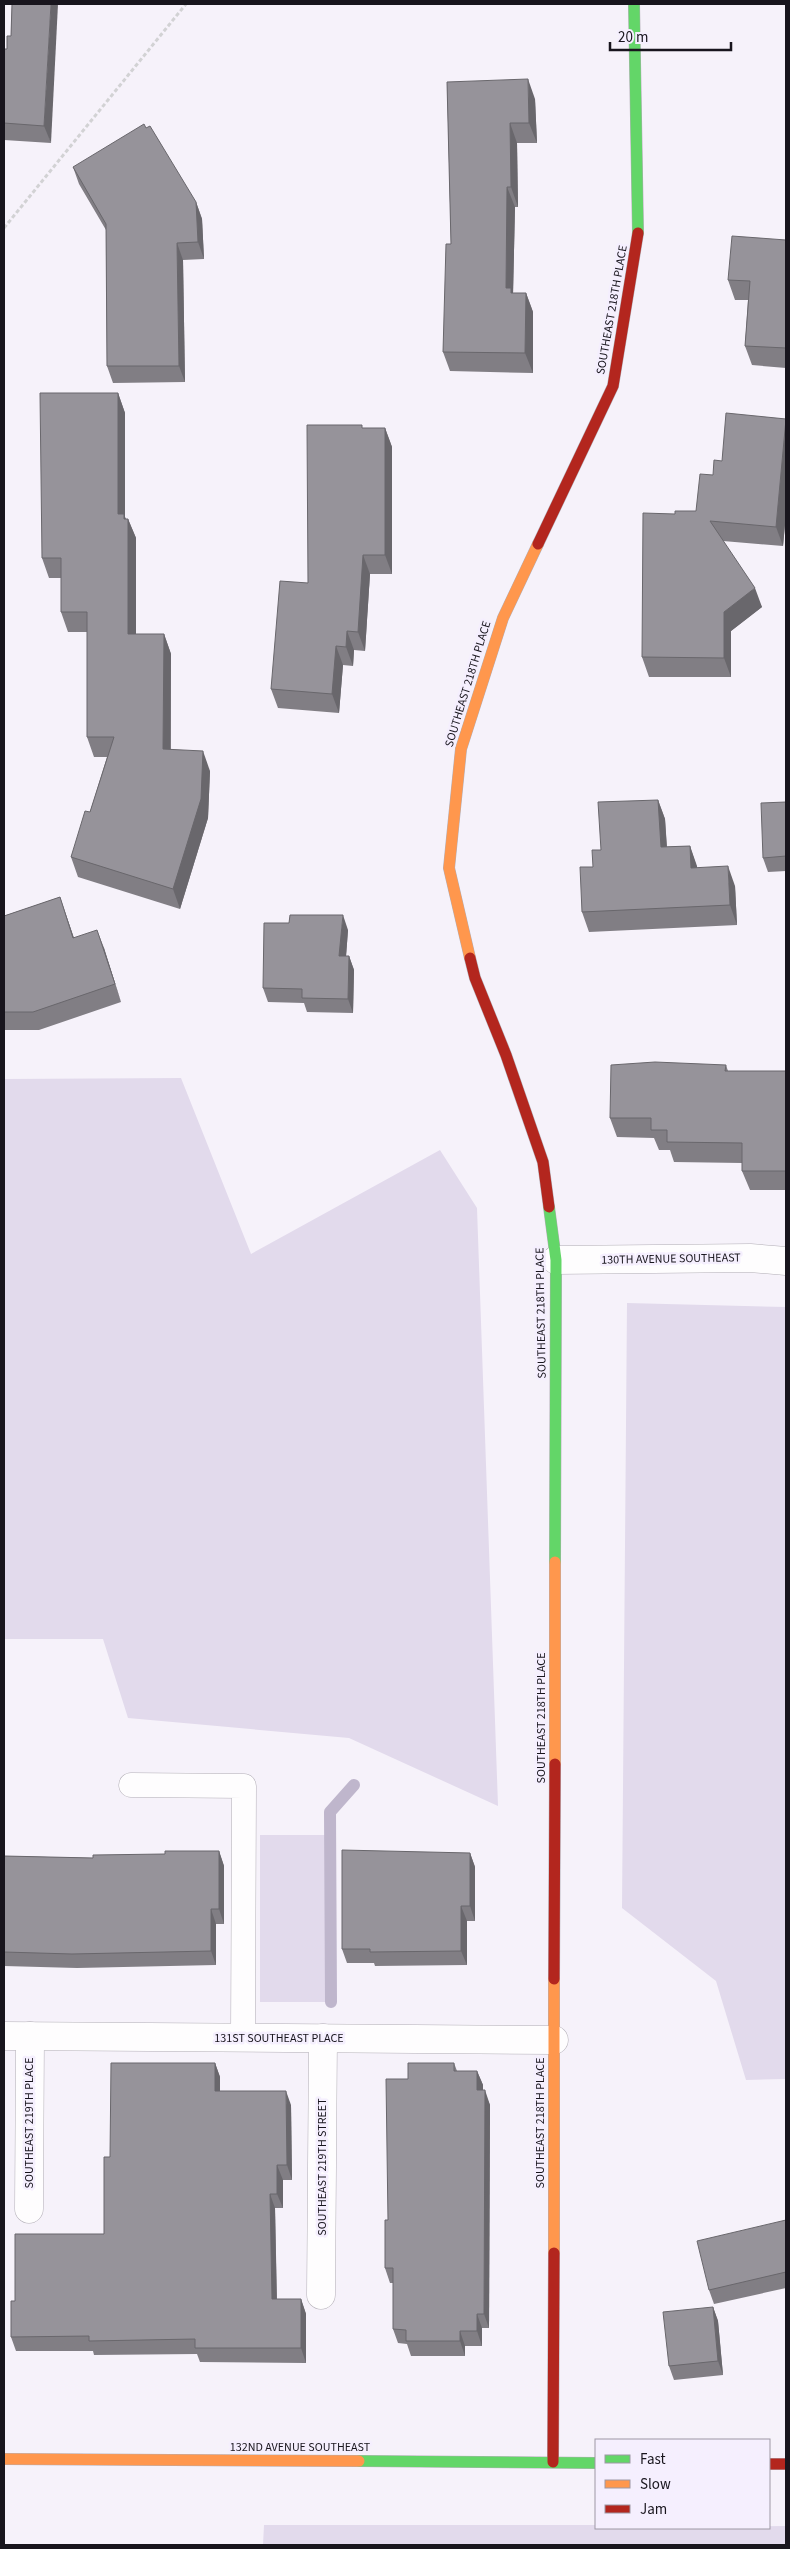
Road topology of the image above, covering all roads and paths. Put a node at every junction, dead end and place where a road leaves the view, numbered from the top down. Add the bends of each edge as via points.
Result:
1 (186, 4) edge
2 (634, 4) edge
3 (4, 228) edge
4 (556, 1260) junction
5 (786, 1261) edge
6 (131, 1785) dead end
7 (17, 2036) edge
8 (243, 2038) junction
9 (323, 2038) junction
10 (554, 2040) junction
11 (29, 2209) dead end
12 (321, 2295) dead end
13 (4, 2459) edge
14 (553, 2462) junction
15 (595, 2463) edge
16 (770, 2464) edge
17 (786, 2464) edge

1 - 3 path
2 - 4 street, SOUTHEAST 218TH PLACE via 638,240 613,386 503,618 461,749 449,868 475,978 543,1162
4 - 5 street, 130TH AVENUE SOUTHEAST via 750,1258
4 - 10 street, SOUTHEAST 218TH PLACE
6 - 8 lane via 244,1786
7 - 8 street, 131ST SOUTHEAST PLACE
7 - 11 street, SOUTHEAST 219TH PLACE
8 - 9 street, 131ST SOUTHEAST PLACE
9 - 10 street, 131ST SOUTHEAST PLACE
9 - 12 street, SOUTHEAST 219TH STREET
10 - 14 street, SOUTHEAST 218TH PLACE
13 - 14 street, 132ND AVENUE SOUTHEAST
14 - 15 street, 132ND AVENUE SOUTHEAST
16 - 17 street

